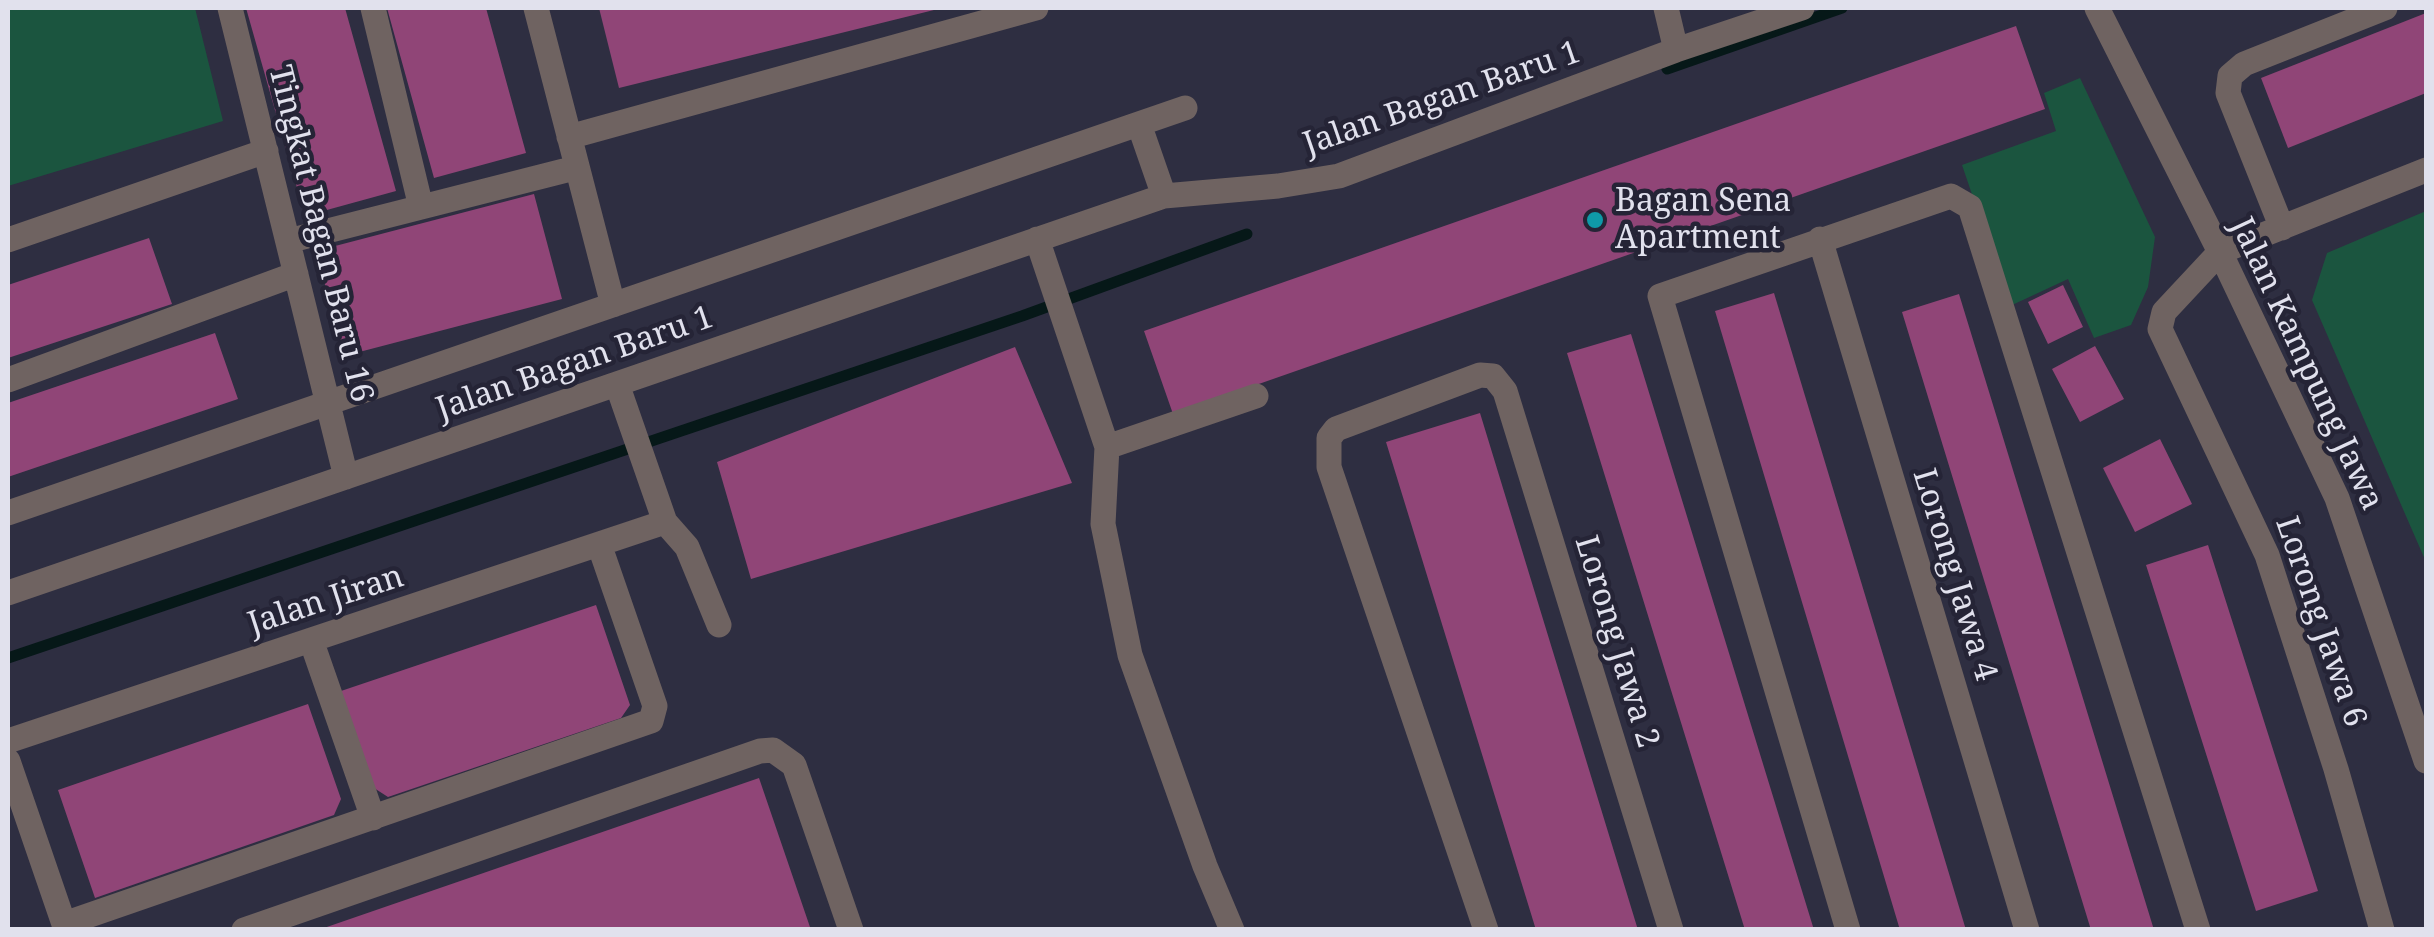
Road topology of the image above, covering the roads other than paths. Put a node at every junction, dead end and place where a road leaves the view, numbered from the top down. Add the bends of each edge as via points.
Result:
1 (230, 8) edge
2 (373, 8) edge
3 (536, 8) edge
4 (1036, 8) edge
5 (1666, 8) edge
6 (1802, 8) edge
7 (2097, 8) edge
8 (2386, 8) edge
9 (1676, 50) junction
10 (1185, 108) dead end
11 (1139, 124) junction
12 (569, 136) junction
13 (266, 151) junction
14 (575, 168) junction
15 (2426, 170) edge
16 (1164, 196) junction
17 (421, 207) junction
18 (2282, 228) junction
19 (1037, 239) junction
20 (1820, 239) junction
21 (8, 240) edge
22 (288, 241) junction
23 (2220, 252) junction
24 (296, 274) junction
25 (613, 305) junction
26 (8, 380) edge
27 (617, 384) junction
28 (1256, 396) dead end
29 (328, 403) junction
30 (1107, 447) junction
31 (346, 477) junction
32 (8, 513) edge
33 (665, 522) junction
34 (600, 544) junction
35 (8, 593) edge
36 (719, 625) dead end
37 (311, 640) junction
38 (8, 741) edge
39 (8, 761) edge
40 (2426, 761) edge
41 (373, 818) junction
42 (65, 927) edge
43 (244, 930) edge
44 (851, 930) edge
45 (1232, 930) edge
46 (1486, 930) edge
47 (1671, 930) edge
48 (1848, 930) edge
49 (2027, 930) edge
50 (2198, 930) edge
51 (2382, 930) edge

1 - 13 street, Tingkat Bagan Baru 16
2 - 17 street
3 - 12 street
4 - 12 street
5 - 9 street
6 - 9 street, Jalan Bagan Baru 1
7 - 23 street, Jalan Kampung Jawa
8 - 18 street via 2244,64 2230,76 2228,93
9 - 16 street, Jalan Bagan Baru 1 via 1339,176
10 - 11 street, Jalan Bagan Baru 1
11 - 16 street
11 - 25 street, Jalan Bagan Baru 1
12 - 14 street
13 - 21 street
13 - 22 street, Tingkat Bagan Baru 16
14 - 17 street
14 - 25 street
15 - 18 street
16 - 19 street, Jalan Bagan Baru 1
17 - 22 street
18 - 23 street
19 - 27 street, Jalan Bagan Baru 1
19 - 30 street
20 - 48 street via 1660,296
20 - 49 street, Lorong Jawa 4
20 - 50 street via 1951,196 1970,207
22 - 24 street, Tingkat Bagan Baru 16
23 - 40 street, Jalan Kampung Jawa via 2336,498
23 - 51 street, Lorong Jawa 6 via 2164,312 2160,329 2267,554
24 - 26 street
24 - 29 street, Tingkat Bagan Baru 16
25 - 29 street, Jalan Bagan Baru 1
27 - 31 street, Jalan Bagan Baru 1
27 - 33 street
28 - 30 street
29 - 31 street, Tingkat Bagan Baru 16
29 - 32 street, Jalan Bagan Baru 1
30 - 45 street via 1102,524 1130,655
31 - 35 street, Jalan Bagan Baru 1
33 - 34 street, Jalan Jiran
33 - 36 street via 688,547
34 - 37 street, Jalan Jiran
34 - 41 street via 655,706 652,721
37 - 38 street, Jalan Jiran
37 - 41 street
39 - 42 street
41 - 42 street
43 - 44 street via 774,750 794,765
46 - 47 street, Lorong Jawa 2 via 1329,467 1329,438 1336,429 1480,375 1493,376 1505,391

